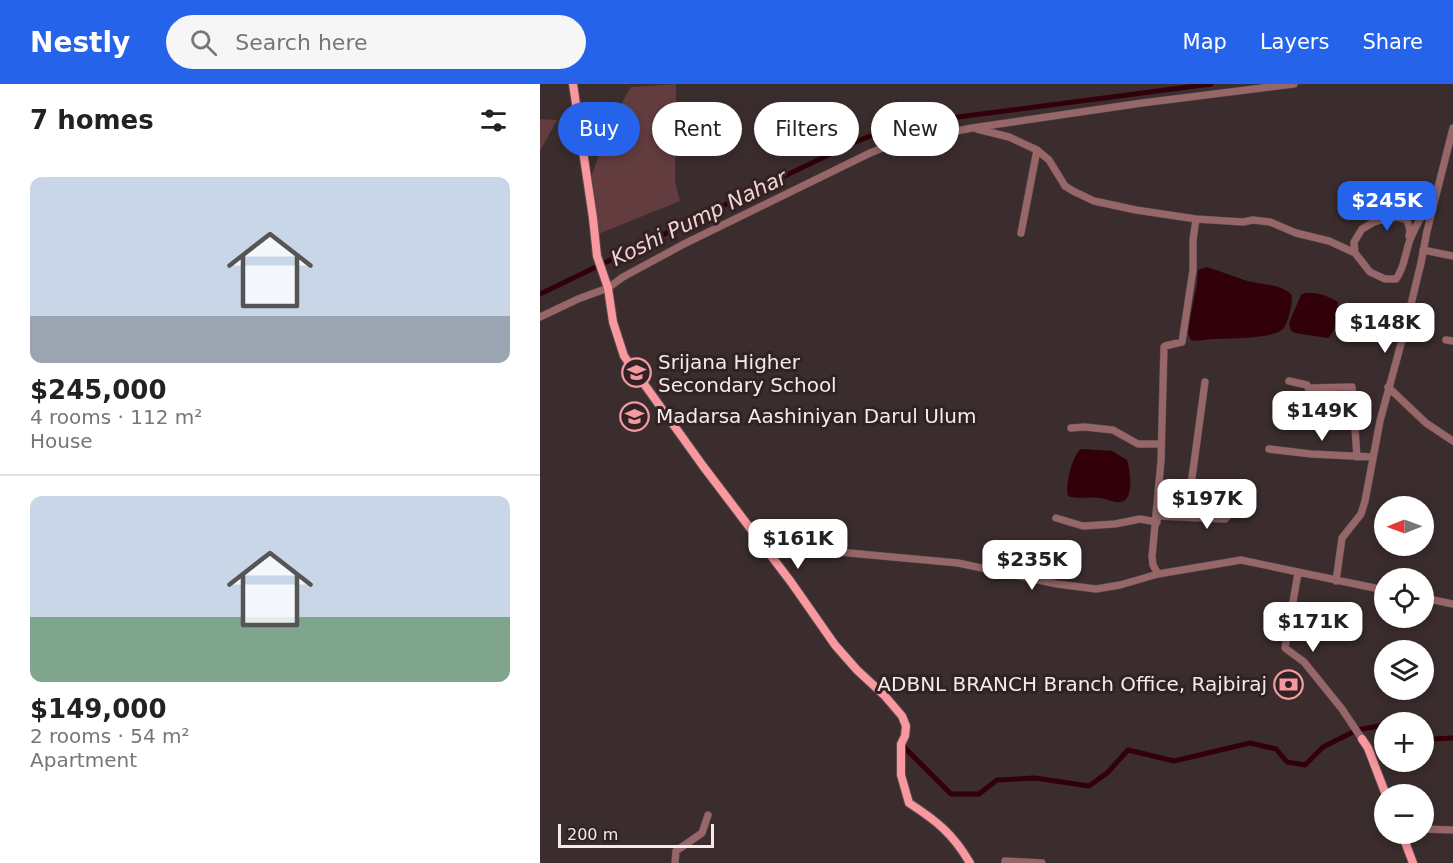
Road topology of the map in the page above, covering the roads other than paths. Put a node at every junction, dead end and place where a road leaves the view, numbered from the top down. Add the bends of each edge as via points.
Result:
1 (573, 84) edge
2 (1294, 84) edge
3 (972, 128) junction
4 (1453, 128) edge
5 (1037, 150) junction
6 (1436, 194) junction
7 (1196, 219) junction
8 (1021, 233) dead end
9 (1423, 250) junction
10 (1354, 253) junction
11 (1407, 255) junction
12 (1453, 256) edge
13 (608, 288) junction
14 (540, 317) edge
15 (1289, 381) dead end
16 (1205, 382) dead end
17 (1388, 387) junction
18 (1071, 428) dead end
19 (1453, 441) edge
20 (1161, 444) junction
21 (1269, 449) dead end
22 (1357, 457) junction
23 (1373, 457) junction
24 (1160, 483) junction
25 (1229, 506) dead end
26 (1056, 518) dead end
27 (1157, 519) junction
28 (764, 547) junction
29 (1298, 573) junction
30 (1158, 574) junction
31 (1336, 580) junction
32 (1374, 588) edge
33 (1434, 600) edge
34 (1453, 604) edge
35 (1362, 739) joint
36 (1382, 784) edge
37 (708, 815) dead end
38 (1434, 829) edge
39 (1453, 830) edge
40 (1406, 844) edge
41 (1005, 861) dead end
42 (675, 863) edge
43 (970, 863) edge
44 (1042, 863) edge
45 (1413, 863) edge

1 - 13 main road via 597,256
2 - 3 street
3 - 5 street via 1009,137
3 - 13 street via 895,143 870,153 684,244
4 - 6 street
5 - 7 street via 1049,160 1065,186 1094,201
5 - 8 street
6 - 9 street
6 - 11 street via 1411,237
7 - 10 street via 1270,222
7 - 20 street via 1182,342 1164,346
9 - 12 street
9 - 17 street
10 - 11 street via 1370,272 1385,279 1396,279
10 - 11 street via 1354,242 1362,229 1397,217 1407,220 1410,230
13 - 14 street
13 - 28 main road via 624,357
15 - 22 street via 1308,388 1352,387
16 - 24 street via 1191,485
17 - 19 street via 1426,423
17 - 23 street
18 - 20 street via 1113,430 1138,444
20 - 24 street
21 - 22 street
22 - 23 street
23 - 31 street via 1363,508 1342,538
24 - 27 street
25 - 27 street via 1225,519
26 - 27 street via 1083,526
27 - 30 street via 1152,557
28 - 30 street via 957,563 1096,589
28 - 43 main road via 834,645 902,716 906,726 900,775 909,803 959,844
29 - 30 street via 1241,560
29 - 31 street
29 - 35 street via 1285,648 1304,662
31 - 32 street
33 - 34 street
35 - 36 main road
37 - 42 street via 702,833 676,851
38 - 39 street
40 - 45 main road
41 - 44 street

